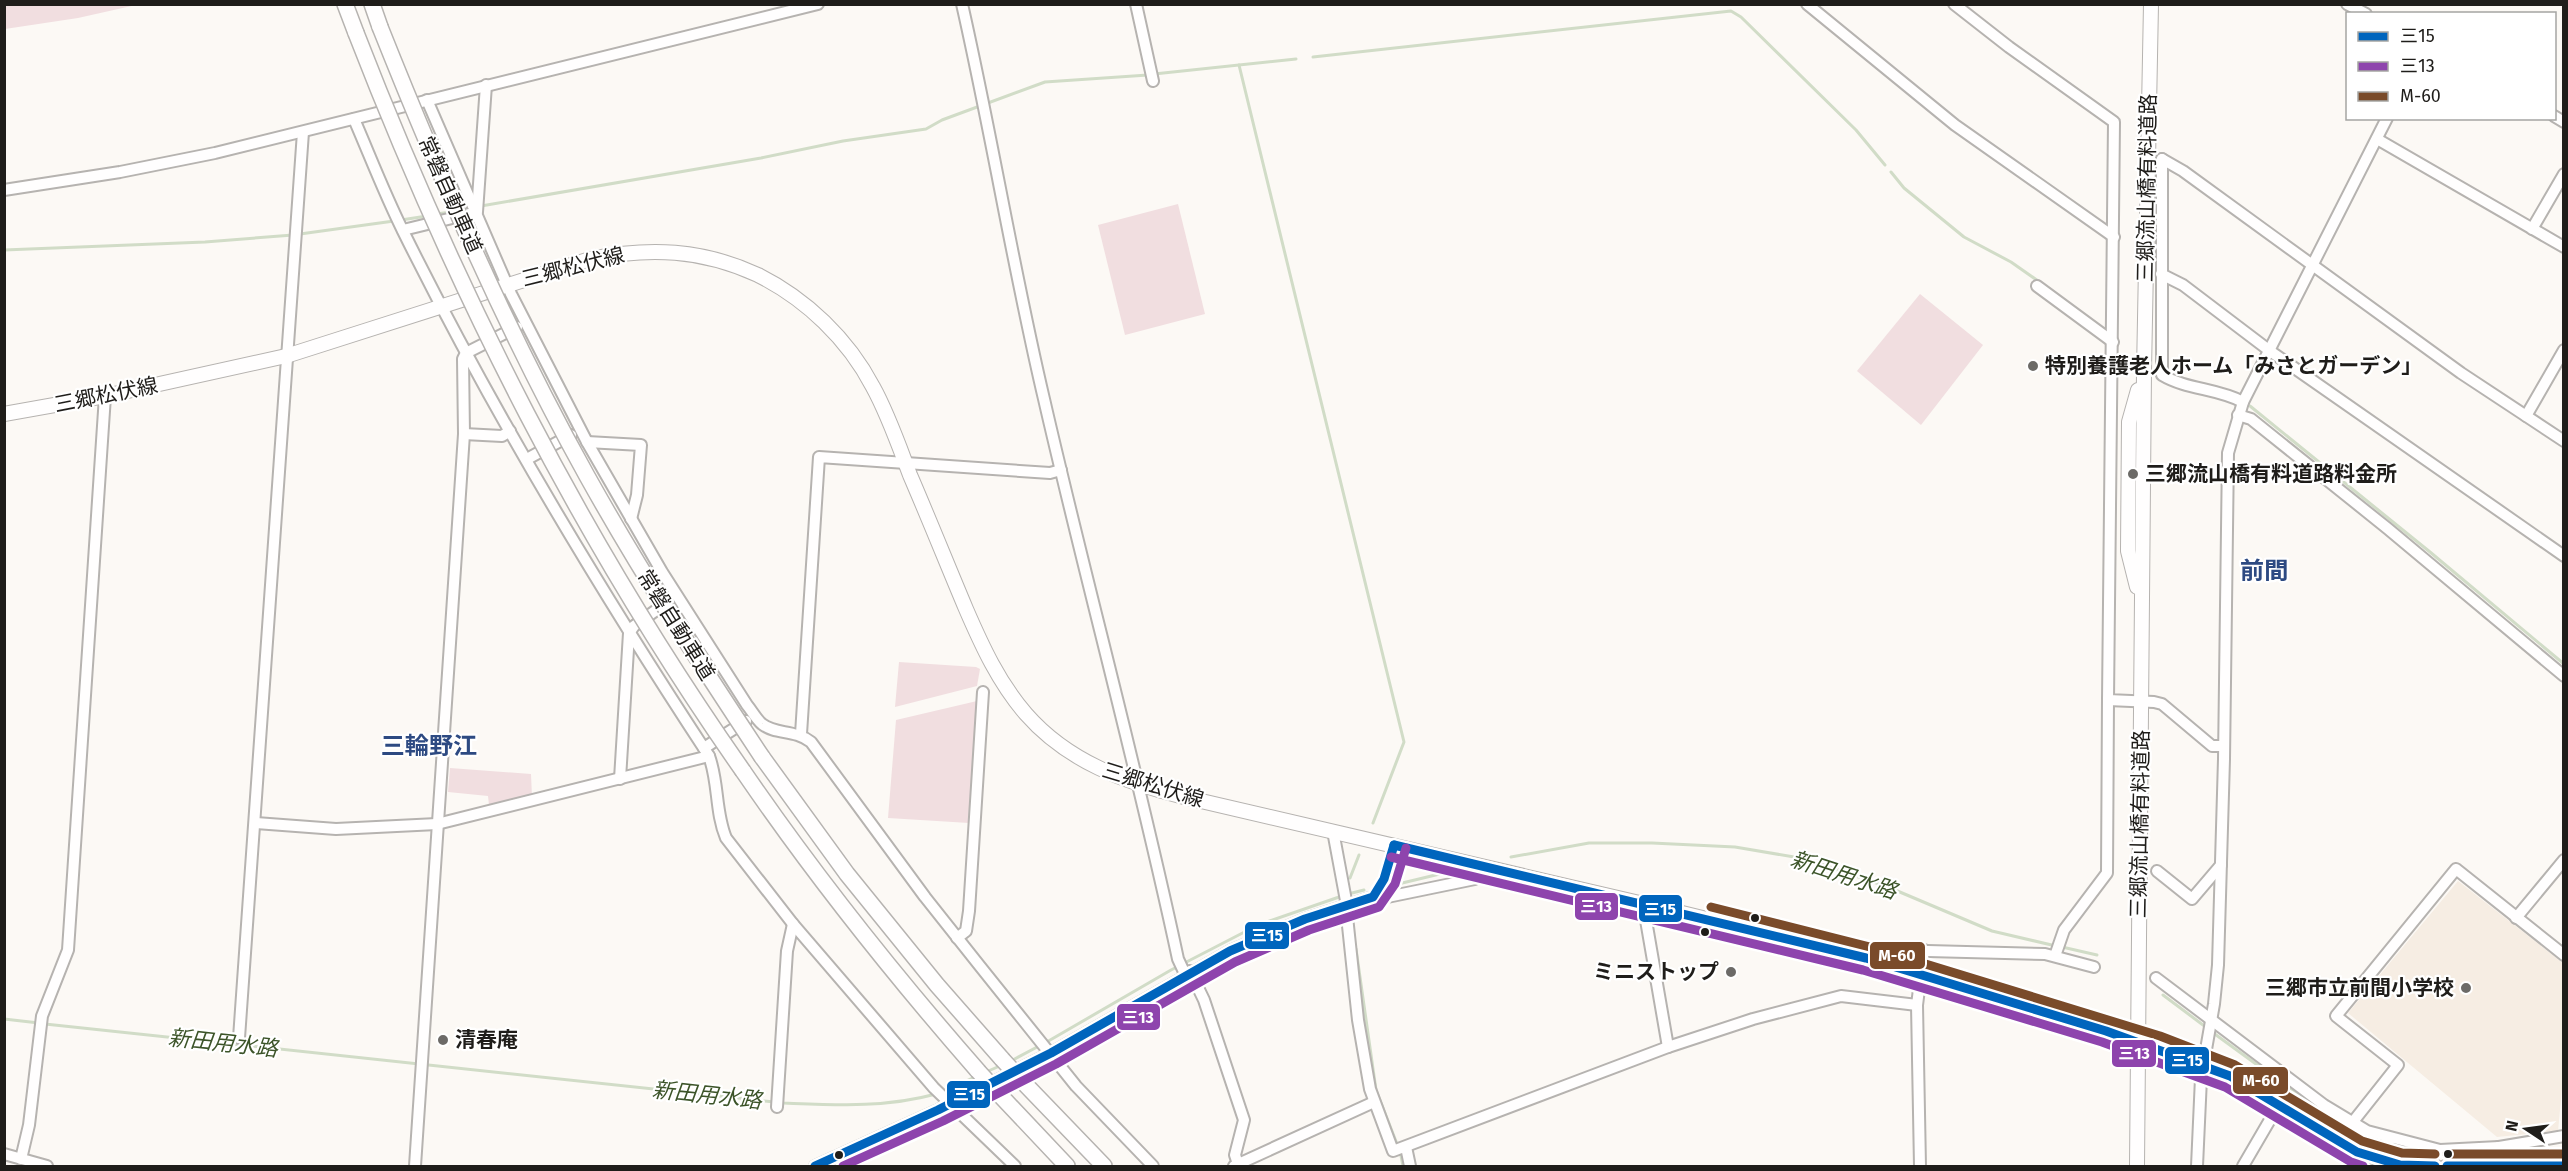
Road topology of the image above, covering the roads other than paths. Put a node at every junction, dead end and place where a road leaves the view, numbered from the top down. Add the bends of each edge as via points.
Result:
1 (345, 4) edge
2 (372, 4) edge
3 (818, 4) edge
4 (962, 4) edge
5 (1136, 4) edge
6 (1807, 4) edge
7 (1954, 4) edge
8 (2151, 4) edge
9 (2347, 4) edge
10 (2362, 12) edge
11 (1153, 81) dead end
12 (486, 85) junction
13 (428, 100) junction
14 (354, 119) junction
15 (2386, 120) edge
16 (303, 132) junction
17 (2377, 140) junction
18 (2564, 174) edge
19 (4, 190) edge
20 (476, 208) junction
21 (400, 223) junction
22 (2532, 229) junction
23 (2114, 237) junction
24 (2564, 247) edge
25 (2314, 266) junction
26 (2161, 274) junction
27 (506, 284) junction
28 (2037, 286) dead end
29 (442, 307) junction
30 (525, 323) junction
31 (2113, 342) junction
32 (2270, 351) junction
33 (2564, 351) edge
34 (466, 353) junction
35 (286, 356) junction
36 (105, 396) junction
37 (2243, 402) junction
38 (4, 414) edge
39 (2238, 414) junction
40 (2526, 416) junction
41 (510, 430) junction
42 (580, 430) junction
43 (464, 434) junction
44 (2564, 441) edge
45 (586, 442) junction
46 (526, 459) junction
47 (906, 464) junction
48 (1061, 470) junction
49 (631, 519) junction
50 (2564, 556) edge
51 (677, 596) junction
52 (629, 633) junction
53 (2564, 676) edge
54 (983, 692) dead end
55 (2109, 700) junction
56 (2141, 701) junction
57 (755, 715) junction
58 (801, 734) junction
59 (2224, 746) junction
60 (706, 752) junction
61 (620, 779) junction
62 (1137, 785) junction
63 (256, 823) junction
64 (437, 824) junction
65 (1333, 831) junction
66 (1394, 845) junction
67 (2564, 860) edge
68 (2221, 865) junction
69 (2157, 871) dead end
70 (1474, 879) dead end
71 (1362, 902) junction
72 (1642, 903) junction
73 (1346, 907) junction
74 (2516, 918) junction
75 (793, 924) junction
76 (957, 938) junction
77 (1889, 950) dead end
78 (1924, 950) junction
79 (2055, 956) junction
80 (2564, 956) edge
81 (2094, 967) dead end
82 (1188, 972) junction
83 (1921, 975) junction
84 (2156, 978) dead end
85 (1917, 1005) junction
86 (2211, 1020) junction
87 (239, 1038) dead end
88 (2137, 1041) junction
89 (1045, 1046) junction
90 (1668, 1047) junction
91 (2202, 1064) junction
92 (947, 1100) junction
93 (1374, 1102) junction
94 (2278, 1106) junction
95 (777, 1107) dead end
96 (2347, 1132) junction
97 (2564, 1136) edge
98 (1406, 1146) junction
99 (2499, 1147) junction
100 (2387, 1148) junction
101 (4, 1154) edge
102 (21, 1159) junction
103 (829, 1163) edge
104 (34, 1165) edge
105 (1236, 1165) edge
106 (2498, 1166) edge
107 (2564, 1166) edge
108 (47, 1167) edge
109 (415, 1167) edge
110 (815, 1167) edge
111 (1015, 1167) edge
112 (1066, 1167) edge
113 (1104, 1167) edge
114 (1153, 1167) edge
115 (1410, 1167) edge
116 (1920, 1167) edge
117 (2137, 1167) edge
118 (2197, 1167) edge
119 (2243, 1167) edge
120 (2435, 1167) edge
121 (2446, 1167) edge

1 - 112 highway, 常磐自動車道, bridge via 438,233 521,404 564,487 681,680 829,890 917,1001
2 - 113 highway, 常磐自動車道, bridge via 460,222 522,352 587,476 701,666 848,874 1002,1059
3 - 12 street
4 - 48 street
5 - 11 street
6 - 23 street via 1955,125
7 - 23 street via 2114,122
8 - 56 main road, 三郷流山橋有料道路
9 - 10 street
12 - 13 street
12 - 20 street
13 - 14 street
13 - 20 street
14 - 16 street
14 - 21 street
15 - 17 street
16 - 19 street via 120,172
16 - 35 street
17 - 22 street
17 - 25 street
18 - 22 street
20 - 21 street
20 - 27 street
21 - 29 street
22 - 24 street
23 - 31 street
25 - 26 street via 2162,159
25 - 32 street
25 - 40 street
26 - 32 street via 2183,285
26 - 37 street via 2162,375
27 - 29 main road, 三郷松伏線
27 - 30 street
27 - 47 main road, 三郷松伏線 via 590,259 653,250 688,253 746,270 797,298 848,348 874,387
28 - 31 street
29 - 34 street
29 - 35 main road, 三郷松伏線
30 - 34 street
30 - 42 street
31 - 55 street
32 - 37 street
32 - 50 street
33 - 40 street
34 - 41 street
34 - 43 street
35 - 36 main road, 三郷松伏線
35 - 63 street
36 - 38 main road, 三郷松伏線
36 - 102 street via 68,950 42,1016
37 - 39 street
39 - 53 street via 2251,419 2387,528
39 - 59 street via 2228,453
40 - 44 street
41 - 43 street via 502,436
41 - 46 street
42 - 45 street
42 - 46 street
43 - 64 street
45 - 49 street
45 - 49 street via 641,445
46 - 52 street
47 - 48 street via 1050,473
47 - 58 street via 819,457
47 - 62 main road, 三郷松伏線 via 971,621 1005,687 1027,715 1067,751
48 - 62 street
49 - 51 street
51 - 52 street
51 - 57 street
52 - 60 street
52 - 61 street
54 - 76 street via 969,911 966,931
55 - 56 street
55 - 79 street via 2107,873 2059,939
56 - 59 street via 2162,704 2212,746
56 - 88 main road, 三郷流山橋有料道路
57 - 58 street via 763,725
57 - 60 street
58 - 76 street via 811,742
59 - 68 street
60 - 61 street
60 - 75 street via 715,774 720,824 726,838
61 - 64 street
62 - 65 main road, 三郷松伏線
62 - 82 street via 1178,959
63 - 64 street via 336,829
63 - 87 street
64 - 109 street
65 - 66 main road, 三郷松伏線
65 - 73 street
66 - 71 street via 1380,889
66 - 72 main road, 三郷松伏線
67 - 74 street
68 - 69 street via 2192,899
68 - 86 street via 2218,965
70 - 71 street
71 - 73 street
72 - 83 main road, 三郷松伏線
72 - 90 street
73 - 82 street via 1271,932
73 - 93 street via 1358,1020
74 - 80 street
74 - 96 street via 2456,869 2336,1016 2397,1065
75 - 92 street
75 - 95 street via 787,951
76 - 89 street
77 - 78 street
78 - 79 street
78 - 83 street
79 - 81 street
82 - 89 street
82 - 105 street via 1204,1000 1244,1120
83 - 85 street
83 - 88 main road, 三郷松伏線
84 - 86 street
85 - 90 street via 1841,996 1753,1018
85 - 116 street
86 - 91 street
86 - 96 street via 2324,1105
88 - 91 main road, 三郷松伏線
88 - 117 main road, 三郷流山橋有料道路
89 - 92 street
89 - 114 street via 1076,1086
90 - 98 street
91 - 94 main road, 三郷松伏線 via 2230,1076
91 - 118 street
92 - 103 street
92 - 111 street
93 - 98 street via 1393,1151
93 - 105 street
94 - 96 main road, 三郷松伏線
94 - 119 street
96 - 100 main road, 三郷松伏線
96 - 100 street
97 - 99 street
98 - 115 street
99 - 100 street
99 - 106 street
100 - 120 main road, 三郷松伏線 via 2400,1165
101 - 102 street
102 - 104 street
103 - 110 street
104 - 108 street
106 - 107 main road
106 - 121 main road

